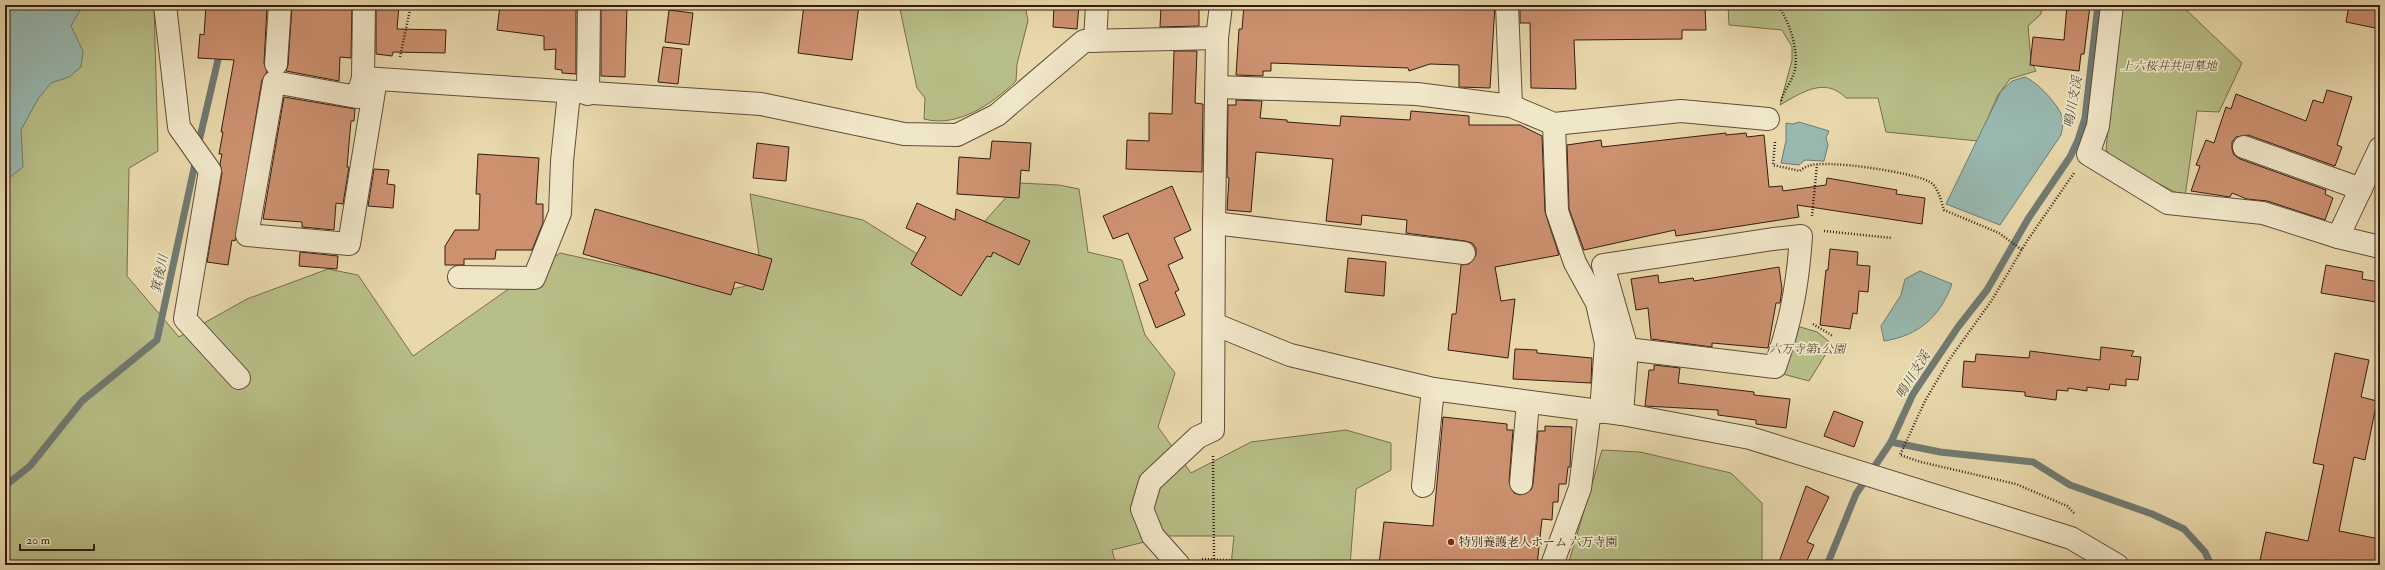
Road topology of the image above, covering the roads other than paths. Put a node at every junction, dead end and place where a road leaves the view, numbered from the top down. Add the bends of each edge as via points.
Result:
1 (165, 5) edge
2 (280, 5) edge
3 (364, 5) edge
4 (589, 5) edge
5 (1097, 5) edge
6 (1221, 5) edge
7 (1507, 5) edge
8 (2112, 5) edge
9 (1218, 38) junction
10 (1095, 41) junction
11 (276, 64) dead end
12 (378, 79) junction
13 (1217, 87) junction
14 (579, 93) junction
15 (1511, 106) junction
16 (1772, 120) road end
17 (1554, 124) junction
18 (2244, 147) dead end
19 (2380, 148) edge
20 (2361, 189) junction
21 (1214, 223) junction
22 (2338, 237) junction
23 (2380, 248) edge
24 (1464, 253) dead end
25 (459, 277) dead end
26 (1214, 324) junction
27 (1627, 349) junction
28 (239, 378) dead end
29 (1433, 389) junction
30 (1528, 402) junction
31 (1604, 412) junction
32 (1521, 483) dead end
33 (1423, 486) dead end
34 (1177, 562) edge
35 (1552, 565) edge
36 (2117, 565) edge

1 - 28 street via 179,127 210,171 186,319
2 - 11 street
3 - 12 street
4 - 14 street
5 - 10 street
6 - 9 street
7 - 15 street
8 - 22 street via 2098,126 2088,154 2168,203 2263,213
9 - 10 street
9 - 13 street
10 - 14 street via 1084,41 998,115 957,134 904,134 761,104
12 - 12 street via 349,244 247,235 274,82 357,97
12 - 14 street
13 - 15 street via 1417,94
13 - 21 street
14 - 25 street via 562,162 560,213 534,278
15 - 17 street
16 - 17 street via 1681,111
17 - 31 street via 1557,211 1575,263 1597,303 1606,343
18 - 20 street
19 - 20 street
20 - 22 street
21 - 24 street
21 - 26 street
22 - 23 street
26 - 29 street via 1290,355
26 - 34 street via 1213,430 1198,437 1150,482 1142,509 1152,536
27 - 27 street via 1603,264 1801,236 1792,312 1775,367
27 - 31 street
29 - 30 street
29 - 33 street
30 - 31 street
30 - 32 street
31 - 35 street
31 - 36 street via 1750,438 2071,538

